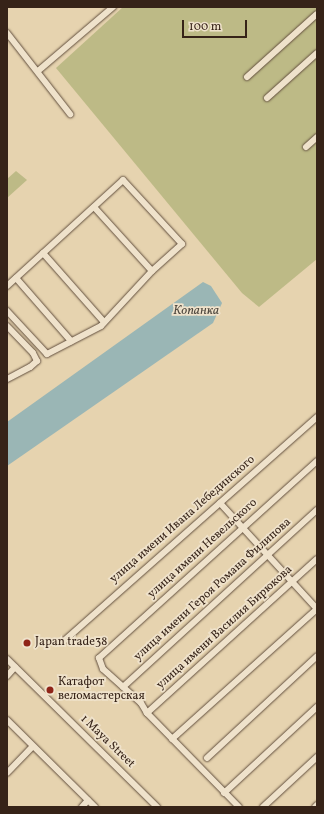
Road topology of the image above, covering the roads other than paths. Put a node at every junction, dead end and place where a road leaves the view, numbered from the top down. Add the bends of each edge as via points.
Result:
1 (113, 7) edge
2 (317, 14) edge
3 (7, 34) edge
4 (317, 53) edge
5 (38, 71) junction
6 (247, 77) dead end
7 (267, 98) dead end
8 (70, 114) dead end
9 (317, 137) edge
10 (306, 148) dead end
11 (94, 206) junction
12 (43, 253) junction
13 (152, 271) junction
14 (16, 278) junction
15 (7, 286) edge
16 (7, 311) edge
17 (104, 322) junction
18 (7, 326) edge
19 (71, 341) junction
20 (7, 379) edge
21 (317, 417) edge
22 (317, 461) edge
23 (220, 503) junction
24 (317, 510) edge
25 (243, 528) junction
26 (268, 555) junction
27 (317, 559) edge
28 (292, 582) junction
29 (317, 609) edge
30 (65, 640) dead end
31 (317, 656) edge
32 (7, 660) edge
33 (15, 667) junction
34 (7, 676) edge
35 (123, 687) junction
36 (317, 708) edge
37 (147, 713) junction
38 (7, 720) edge
39 (172, 740) junction
40 (33, 746) junction
41 (317, 757) edge
42 (207, 758) dead end
43 (7, 773) edge
44 (224, 793) junction
45 (88, 800) junction
46 (82, 807) edge
47 (95, 807) edge
48 (158, 807) edge
49 (239, 807) edge
50 (263, 807) edge

1 - 5 street
2 - 6 street
3 - 5 street
4 - 7 street
5 - 8 street
9 - 10 street
11 - 12 street
11 - 13 street
11 - 13 street via 123,180 182,244
12 - 14 street
12 - 17 street
13 - 17 street
14 - 15 street
14 - 19 street
16 - 19 street via 47,354
17 - 19 street
18 - 20 street via 37,360 30,367
21 - 23 street, улица имени Ивана Лебединского
22 - 25 street, улица имени Невельского
23 - 25 street
23 - 30 street, улица имени Ивана Лебединского
24 - 26 street, улица имени Героя Романа Филипова
25 - 26 street
25 - 35 street, улица имени Невельского via 103,654 99,661 100,667
26 - 28 street
26 - 35 street, улица имени Героя Романа Филипова
27 - 28 street, улица имени Василия Бирюкова
28 - 29 street
28 - 37 street, улица имени Василия Бирюкова
29 - 39 street
31 - 42 street
32 - 33 street, 1 Maya Street
33 - 34 street
33 - 48 street, 1 Maya Street
35 - 37 street
36 - 44 street
37 - 39 street
38 - 40 street
39 - 44 street
40 - 43 street
40 - 45 street
41 - 50 street
44 - 49 street
45 - 46 street
45 - 47 street

